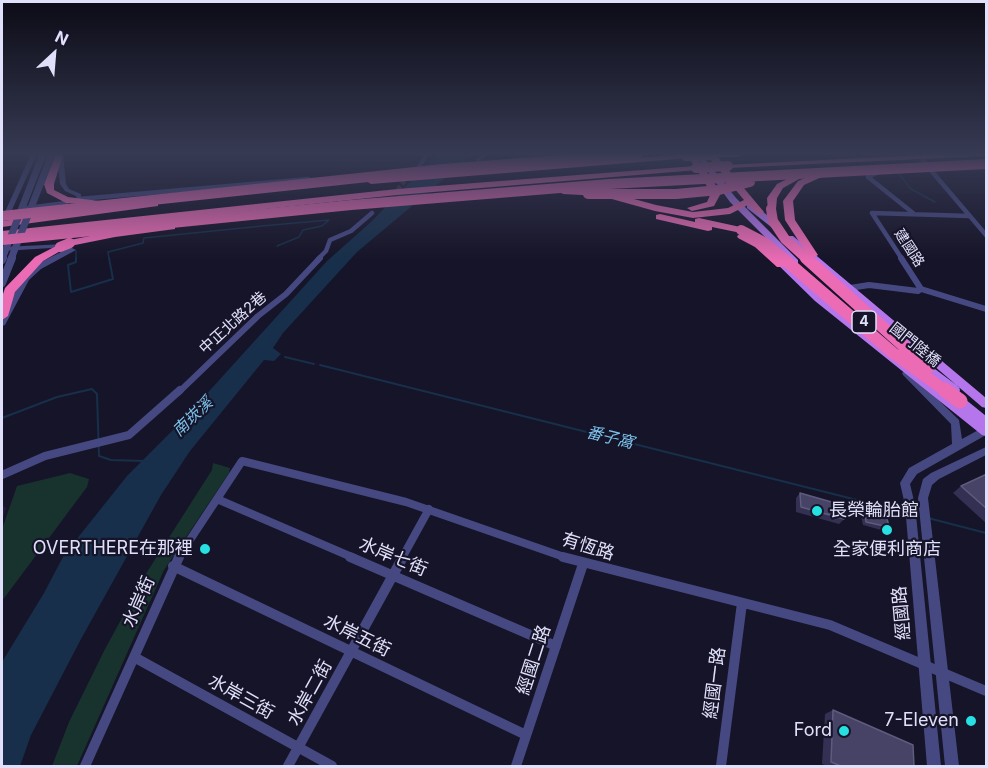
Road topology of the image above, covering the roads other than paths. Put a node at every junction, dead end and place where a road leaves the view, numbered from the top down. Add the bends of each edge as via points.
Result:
1 (15, 190) edge
2 (29, 190) edge
3 (42, 190) edge
4 (50, 190) edge
5 (67, 190) edge
6 (185, 190) edge
7 (229, 190) edge
8 (239, 190) edge
9 (296, 190) edge
10 (446, 190) edge
11 (538, 190) edge
12 (651, 190) edge
13 (710, 190) edge
14 (713, 190) edge
15 (726, 190) edge
16 (733, 190) edge
17 (740, 190) edge
18 (778, 190) edge
19 (795, 190) edge
20 (884, 190) edge
21 (948, 190) edge
22 (436, 191) junction
23 (544, 191) junction
24 (601, 197) junction
25 (79, 200) joint
26 (66, 203) dead end
27 (96, 203) junction
28 (740, 203) junction
29 (758, 212) junction
30 (372, 213) dead end
31 (913, 213) junction
32 (3, 214) edge
33 (970, 216) junction
34 (2, 225) edge
35 (2, 234) edge
36 (115, 234) junction
37 (987, 235) edge
38 (2, 240) edge
39 (2, 247) edge
40 (813, 255) junction
41 (2, 260) edge
42 (781, 265) junction
43 (2, 283) edge
44 (850, 288) junction
45 (921, 289) junction
46 (987, 309) edge
47 (2, 316) edge
48 (2, 323) edge
49 (887, 355) junction
50 (928, 368) joint
51 (960, 401) junction
52 (987, 404) edge
53 (987, 415) edge
54 (986, 428) edge
55 (957, 447) junction
56 (987, 451) edge
57 (242, 461) joint
58 (2, 475) edge
59 (217, 499) junction
60 (429, 509) junction
61 (583, 564) junction
62 (173, 566) junction
63 (393, 575) junction
64 (742, 603) junction
65 (556, 646) junction
66 (351, 651) junction
67 (134, 657) junction
68 (925, 665) junction
69 (941, 672) junction
70 (987, 691) edge
71 (526, 735) junction
72 (298, 748) junction
73 (85, 766) edge
74 (288, 766) edge
75 (332, 766) edge
76 (516, 766) edge
77 (721, 766) edge
78 (934, 766) edge
79 (952, 766) edge

1 - 32 street
2 - 41 street, bridge
3 - 43 street, bridge
4 - 27 highway via 66,200
5 - 25 street via 79,195
6 - 25 street
7 - 27 highway
8 - 32 highway, bridge
9 - 34 highway
10 - 22 highway
11 - 38 highway, bridge via 351,204
12 - 14 highway via 662,202 685,208 704,207 714,201
13 - 36 highway, bridge via 530,194
15 - 28 main road, 4
16 - 28 main road, 4
17 - 29 highway
18 - 29 highway
19 - 40 highway via 790,195 790,220
20 - 31 street, bridge
21 - 33 street
22 - 23 highway
22 - 35 highway
23 - 24 highway
23 - 28 highway via 602,193 693,215 715,214
24 - 42 highway via 665,219 739,235 759,245
24 - 51 highway, bridge via 741,230 766,243 893,353
26 - 32 street
27 - 32 highway
28 - 29 main road, 4
28 - 42 main road, 4 via 742,214
29 - 40 main road, 4
29 - 50 highway, bridge via 773,221 785,239
29 - 51 main road, 國門陸橋 / 4, bridge via 840,302
30 - 58 street, 中正北路2巷 via 351,231 330,240 326,251 286,294 129,435 45,456
31 - 33 street, 建國路
31 - 45 street, 建國路 via 872,213
33 - 37 street
36 - 39 highway
36 - 47 highway via 65,245 39,259 9,291
39 - 48 street via 59,244 72,250 32,273
40 - 44 main road, 4
42 - 49 main road, 4
44 - 45 street via 868,285
44 - 52 main road, 4
45 - 46 street
49 - 54 main road, 4
49 - 55 street via 956,423
50 - 53 main road, 國門陸橋
51 - 54 main road, 國門陸橋 / 4
54 - 55 street, 經國路
55 - 68 street, 經國路 via 913,471 905,483
56 - 69 street, 經國路 via 935,476 927,482 923,498
57 - 59 street, 水岸街
57 - 60 street, 有恆路
59 - 62 street, 水岸街
59 - 63 street, 水岸七街
60 - 61 street, 有恆路
60 - 63 street, 水岸二街
61 - 64 street, 有恆路
61 - 65 street, 經國二路
62 - 66 street, 水岸五街
62 - 67 street, 水岸街
63 - 65 street, 水岸七街
63 - 66 street, 水岸二街
64 - 68 street, 有恆路 via 830,625
64 - 77 street, 經國一路
65 - 71 street, 經國二路
66 - 71 street, 水岸五街
66 - 72 street, 水岸二街
67 - 72 street, 水岸三街
67 - 73 street, 水岸街
68 - 69 street, 有恆路
68 - 78 street, 經國路
69 - 70 street
69 - 79 street, 經國路
71 - 76 street, 經國二路
72 - 74 street, 水岸二街
72 - 75 street, 水岸三街

